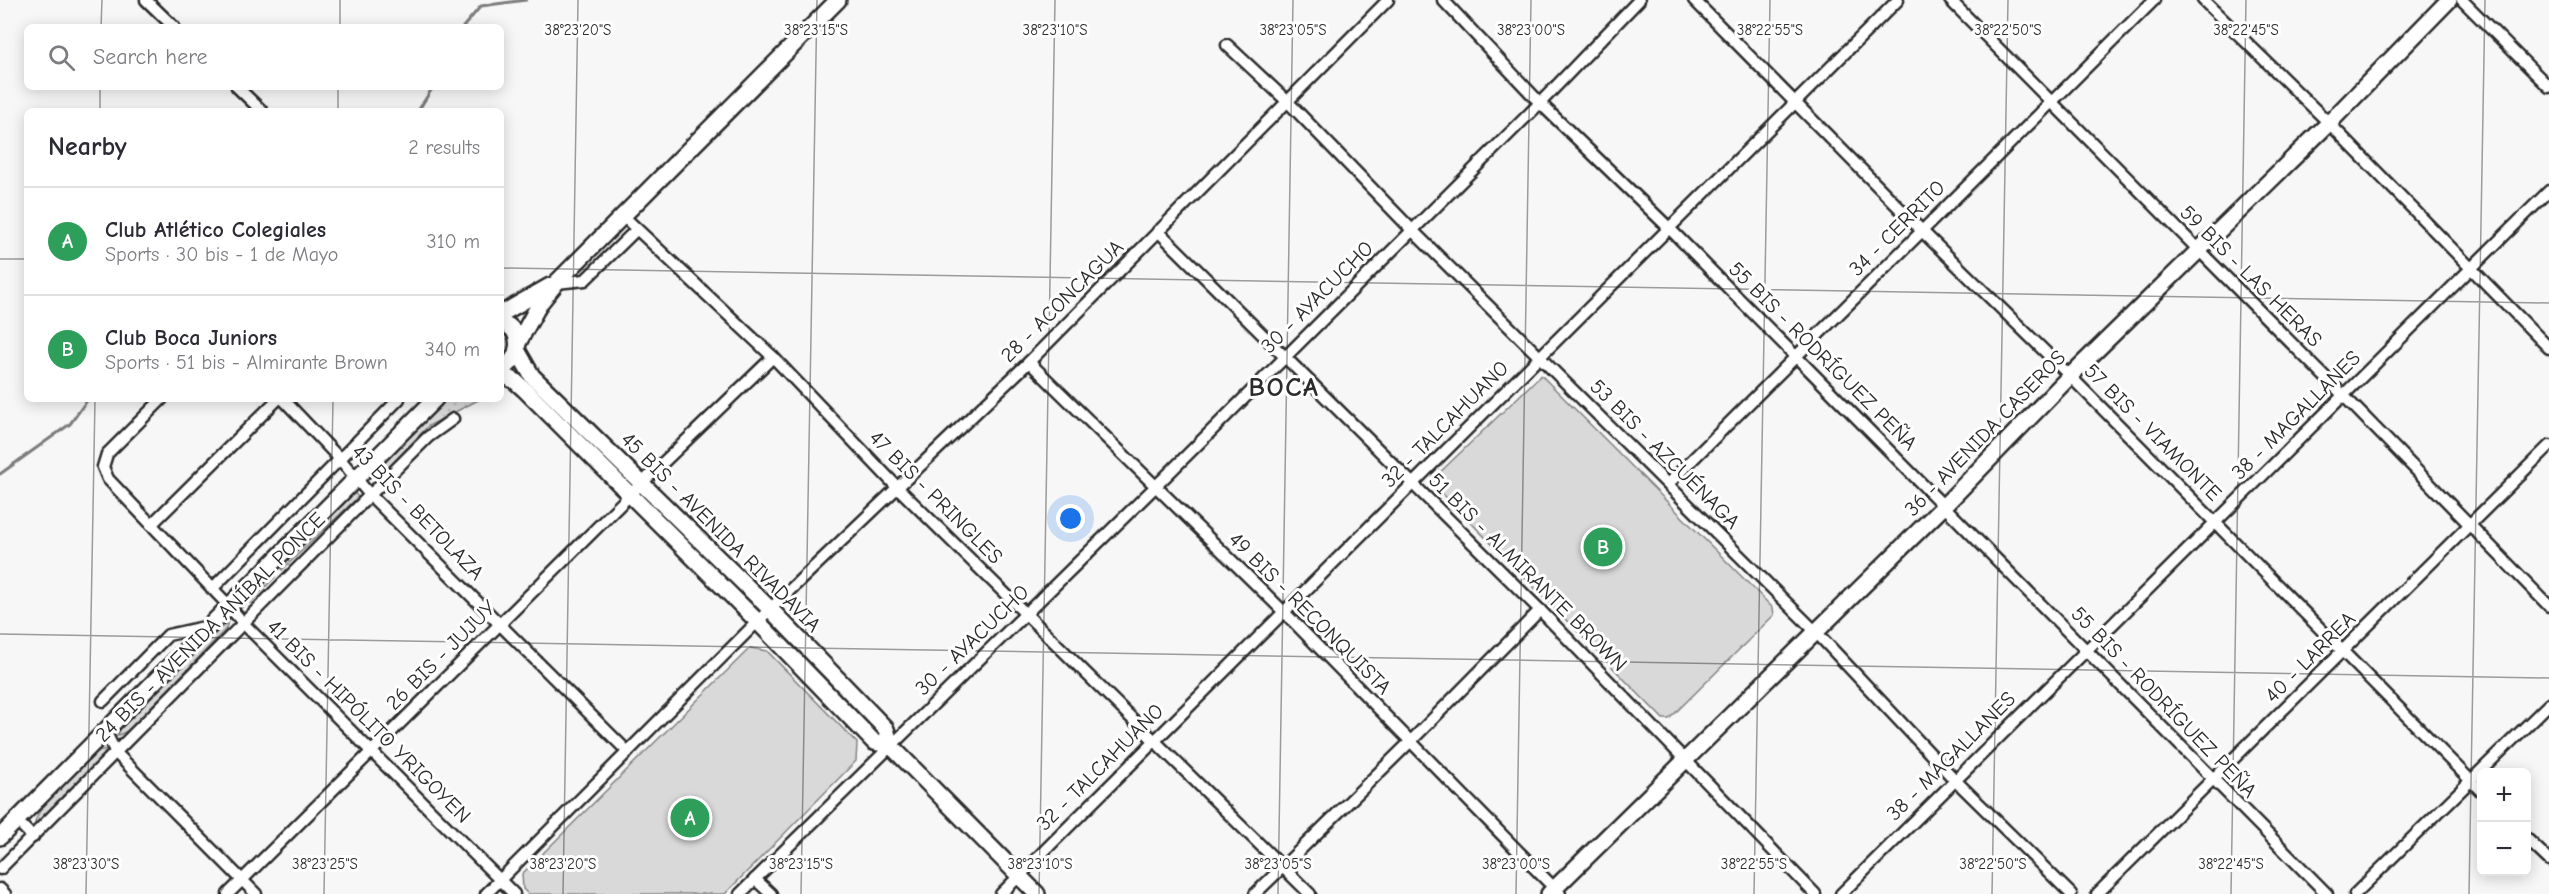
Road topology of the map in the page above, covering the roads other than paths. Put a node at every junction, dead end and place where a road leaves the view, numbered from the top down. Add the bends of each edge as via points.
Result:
1 (146, 0) edge
2 (838, 0) edge
3 (1388, 0) edge
4 (1443, 0) edge
5 (1639, 0) edge
6 (1694, 0) edge
7 (1898, 0) edge
8 (1950, 0) edge
9 (2154, 0) edge
10 (2203, 0) edge
11 (2449, 0) edge
12 (2462, 0) edge
13 (171, 24) edge
14 (1227, 45) dead end
15 (2549, 87) edge
16 (240, 90) edge
17 (1288, 102) junction
18 (1794, 102) junction
19 (1540, 103) junction
20 (2052, 103) junction
21 (259, 108) edge
22 (2329, 123) junction
23 (2549, 191) edge
24 (622, 214) junction
25 (1669, 228) junction
26 (636, 230) junction
27 (1412, 230) junction
28 (1158, 231) junction
29 (1922, 231) junction
30 (2198, 250) junction
31 (2471, 268) junction
32 (556, 283) junction
33 (504, 312) edge
34 (504, 324) edge
35 (518, 347) junction
36 (2549, 348) edge
37 (773, 357) junction
38 (1285, 357) junction
39 (1541, 357) junction
40 (1795, 357) junction
41 (1029, 362) junction
42 (504, 369) edge
43 (504, 374) edge
44 (2070, 375) junction
45 (2343, 395) junction
46 (159, 402) edge
47 (275, 402) edge
48 (286, 402) edge
49 (396, 402) edge
50 (435, 402) edge
51 (453, 419) dead end
52 (2549, 446) edge
53 (339, 458) junction
54 (356, 480) junction
55 (1412, 484) junction
56 (1668, 484) junction
57 (1155, 487) junction
58 (636, 489) junction
59 (899, 489) junction
60 (370, 495) junction
61 (1944, 506) junction
62 (2216, 524) junction
63 (151, 525) junction
64 (2469, 525) junction
65 (212, 589) junction
66 (229, 606) junction
67 (2549, 606) edge
68 (770, 609) junction
69 (1540, 610) junction
70 (1285, 613) junction
71 (1026, 614) junction
72 (758, 622) junction
73 (243, 623) junction
74 (500, 624) junction
75 (209, 626) junction
76 (1815, 631) junction
77 (2086, 650) junction
78 (2342, 653) junction
79 (103, 701) dead end
80 (2549, 704) edge
81 (105, 731) junction
82 (1153, 740) junction
83 (1411, 741) junction
84 (891, 746) junction
85 (371, 751) junction
86 (628, 752) junction
87 (116, 753) junction
88 (1685, 760) junction
89 (1955, 780) junction
90 (2212, 780) junction
91 (2471, 782) junction
92 (2477, 788) edge
93 (16, 820) junction
94 (0, 837) edge
95 (33, 837) junction
96 (2531, 843) edge
97 (2549, 860) edge
98 (1283, 866) junction
99 (0, 870) edge
100 (1019, 876) junction
101 (755, 879) junction
102 (242, 880) junction
103 (500, 880) junction
104 (0, 889) edge
105 (1555, 892) edge
106 (5, 894) edge
107 (228, 894) edge
108 (256, 894) edge
109 (486, 894) edge
110 (514, 894) edge
111 (740, 894) edge
112 (771, 894) edge
113 (1001, 894) edge
114 (1037, 894) edge
115 (1255, 894) edge
116 (1310, 894) edge
117 (1815, 894) edge
118 (1841, 894) edge
119 (2071, 894) edge
120 (2097, 894) edge
121 (2327, 894) edge
122 (2355, 894) edge

1 - 13 street
2 - 24 main road
3 - 17 street, 28 - ACONCAGUA
4 - 19 street, 55 BIS - RODRÍGUEZ PEÑA
5 - 19 street, 30 - AYACUCHO
6 - 18 street, 57 BIS - VIAMONTE
7 - 18 street, 32 - TALCAHUANO
8 - 20 street, 59 BIS - LAS HERAS
9 - 20 street, 34 - CERRITO
10 - 22 street
11 - 22 main road, 36 - AVENIDA CASEROS
12 - 15 street
14 - 17 street, 53 BIS - AZCUÉNAGA
16 - 21 street
17 - 27 street, 53 BIS - AZCUÉNAGA
17 - 28 street, 28 - ACONCAGUA
18 - 25 street, 32 - TALCAHUANO
18 - 29 street, 57 BIS - VIAMONTE
19 - 25 street, 55 BIS - RODRÍGUEZ PEÑA
19 - 27 street, 30 - AYACUCHO
20 - 29 street, 34 - CERRITO
20 - 30 street, 59 BIS - LAS HERAS
22 - 30 main road, 36 - AVENIDA CASEROS
22 - 31 street
23 - 31 street, 38 - MAGALLANES
24 - 26 street, 47 BIS - PRINGLES
24 - 32 main road
25 - 39 street, 32 - TALCAHUANO
25 - 40 street, 55 BIS - RODRÍGUEZ PEÑA
26 - 32 street via 585,280
26 - 37 street, 47 BIS - PRINGLES
27 - 38 street, 30 - AYACUCHO
27 - 39 street, 53 BIS - AZCUÉNAGA
28 - 38 street, 51 BIS - ALMIRANTE BROWN
28 - 41 street, 28 - ACONCAGUA
29 - 40 street, 34 - CERRITO
29 - 44 street, 57 BIS - VIAMONTE
30 - 44 main road, 36 - AVENIDA CASEROS
30 - 45 street, 59 BIS - LAS HERAS
31 - 36 street
31 - 45 street, 38 - MAGALLANES
32 - 33 main road
32 - 35 main road via 540,303
34 - 35 main road, 45 BIS - AVENIDA RIVADAVIA via 514,332
35 - 42 main road
35 - 58 main road, 45 BIS - AVENIDA RIVADAVIA via 532,376
37 - 58 street, 26 BIS - JUJUY
37 - 59 street, 47 BIS - PRINGLES
38 - 55 street, 51 BIS - ALMIRANTE BROWN
38 - 57 street, 30 - AYACUCHO
39 - 55 street, 32 - TALCAHUANO
39 - 56 street, 53 BIS - AZCUÉNAGA
40 - 56 street, 34 - CERRITO
40 - 61 street, 55 BIS - RODRÍGUEZ PEÑA
41 - 57 street, 49 BIS - RECONQUISTA
41 - 59 street, 28 - ACONCAGUA
43 - 58 main road, 45 BIS - AVENIDA RIVADAVIA
44 - 61 main road, 36 - AVENIDA CASEROS
44 - 62 street, 57 BIS - VIAMONTE
45 - 62 street, 38 - MAGALLANES
45 - 64 street, 59 BIS - LAS HERAS
46 - 63 street, 41 BIS - HIPÓLITO YRIGOYEN via 107,454 103,467 108,479
47 - 63 street
48 - 53 street, 43 BIS - BETOLAZA
49 - 53 street, 24 BIS - AVENIDA ANÍBAL PONCE
50 - 54 main road, 24 BIS - AVENIDA ANÍBAL PONCE
51 - 60 street, 24 BIS - AVENIDA ANÍBAL PONCE via 428,437
52 - 64 street, 40 - LARREA
53 - 54 street, 43 BIS - BETOLAZA
53 - 65 street, 24 BIS - AVENIDA ANÍBAL PONCE
54 - 60 street, 43 BIS - BETOLAZA
54 - 66 main road, 24 BIS - AVENIDA ANÍBAL PONCE
55 - 69 street, 51 BIS - ALMIRANTE BROWN
55 - 70 street, 32 - TALCAHUANO
56 - 76 street, 53 BIS - AZCUÉNAGA
57 - 70 street, 49 BIS - RECONQUISTA
57 - 71 street, 30 - AYACUCHO
58 - 68 main road, 45 BIS - AVENIDA RIVADAVIA
58 - 72 main road, 45 BIS - AVENIDA RIVADAVIA
58 - 74 street, 26 BIS - JUJUY
59 - 68 street, 28 - ACONCAGUA
59 - 71 street, 47 BIS - PRINGLES
60 - 73 street, 24 BIS - AVENIDA ANÍBAL PONCE
60 - 74 street, 43 BIS - BETOLAZA
61 - 76 main road, 36 - AVENIDA CASEROS
61 - 77 street, 55 BIS - RODRÍGUEZ PEÑA
62 - 77 street, 38 - MAGALLANES
62 - 78 street, 57 BIS - VIAMONTE
63 - 65 street, 41 BIS - HIPÓLITO YRIGOYEN
64 - 67 street, 59 BIS - LAS HERAS
64 - 78 street, 40 - LARREA
65 - 66 street, 41 BIS - HIPÓLITO YRIGOYEN
66 - 73 street, 41 BIS - HIPÓLITO YRIGOYEN
66 - 75 main road, 24 BIS - AVENIDA ANÍBAL PONCE
68 - 72 street, 28 - ACONCAGUA
68 - 84 main road, 45 BIS - AVENIDA RIVADAVIA via 886,729
69 - 83 street
69 - 88 street, 51 BIS - ALMIRANTE BROWN
70 - 82 street, 32 - TALCAHUANO
70 - 83 street, 49 BIS - RECONQUISTA
71 - 82 street, 47 BIS - PRINGLES
71 - 84 street, 30 - AYACUCHO
72 - 84 main road, 45 BIS - AVENIDA RIVADAVIA via 874,742
72 - 86 street, 28 - ACONCAGUA
73 - 85 street, 41 BIS - HIPÓLITO YRIGOYEN
73 - 87 street, 24 BIS - AVENIDA ANÍBAL PONCE
74 - 85 street, 26 BIS - JUJUY
74 - 86 street, 43 BIS - BETOLAZA
75 - 79 street, 24 BIS - AVENIDA ANÍBAL PONCE via 168,635
75 - 81 main road, 24 BIS - AVENIDA ANÍBAL PONCE
76 - 88 main road, 36 - AVENIDA CASEROS
76 - 89 street, 53 BIS - AZCUÉNAGA
77 - 89 street, 38 - MAGALLANES
77 - 90 street, 55 BIS - RODRÍGUEZ PEÑA
78 - 90 street, 40 - LARREA
78 - 91 street, 57 BIS - VIAMONTE
80 - 91 street
81 - 87 street
81 - 93 main road, 24 BIS - AVENIDA ANÍBAL PONCE
82 - 98 street, 47 BIS - PRINGLES
82 - 100 street, 32 - TALCAHUANO
83 - 98 street
83 - 105 street, 49 BIS - RECONQUISTA
84 - 100 main road, 45 BIS - AVENIDA RIVADAVIA
84 - 101 street, 30 - AYACUCHO
85 - 102 street, 26 BIS - JUJUY
85 - 103 street, 41 BIS - HIPÓLITO YRIGOYEN
86 - 103 street, 28 - ACONCAGUA
87 - 95 street, 24 BIS - AVENIDA ANÍBAL PONCE
87 - 102 street
88 - 105 main road, 36 - AVENIDA CASEROS
88 - 117 street, 51 BIS - ALMIRANTE BROWN
89 - 118 street, 38 - MAGALLANES
89 - 119 street, 53 BIS - AZCUÉNAGA
90 - 120 street, 40 - LARREA
90 - 121 street, 55 BIS - RODRÍGUEZ PEÑA
91 - 92 street, 57 BIS - VIAMONTE
91 - 122 street
93 - 94 main road, 24 BIS - AVENIDA ANÍBAL PONCE
93 - 95 street
95 - 99 street, 24 BIS - AVENIDA ANÍBAL PONCE
96 - 97 street
98 - 115 street
98 - 116 street, 47 BIS - PRINGLES
100 - 113 street, 32 - TALCAHUANO
100 - 114 main road, 45 BIS - AVENIDA RIVADAVIA
101 - 111 street, 30 - AYACUCHO
101 - 112 street
102 - 107 street, 26 BIS - JUJUY
102 - 108 street
103 - 109 street, 28 - ACONCAGUA
103 - 110 street, 41 BIS - HIPÓLITO YRIGOYEN
104 - 106 street

